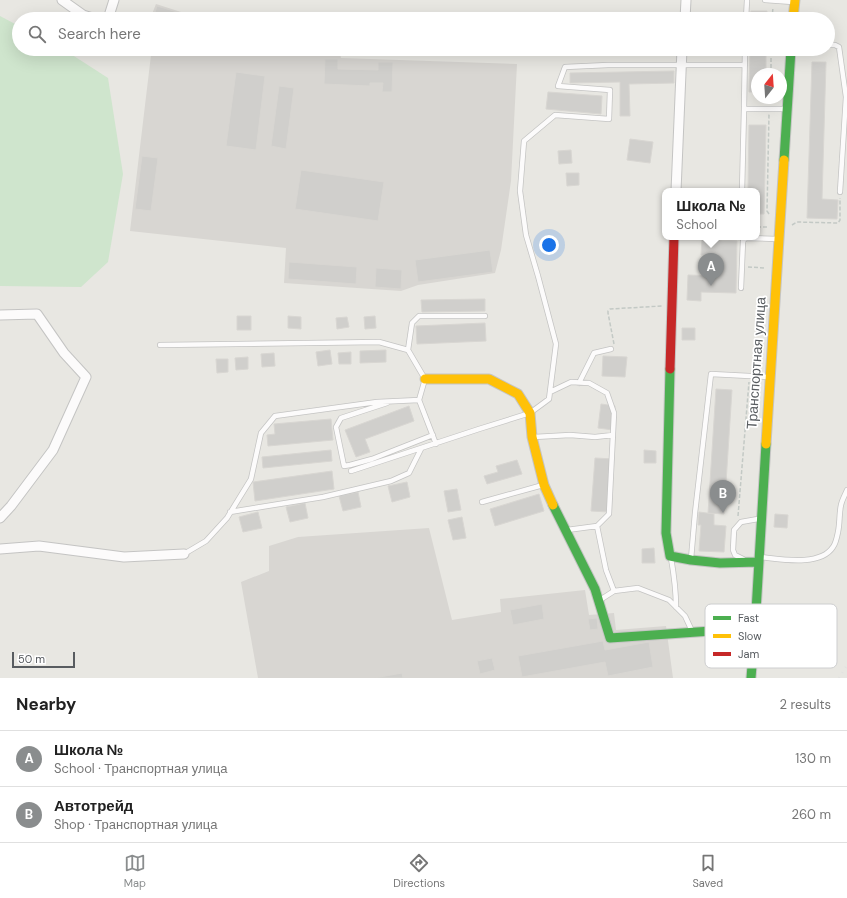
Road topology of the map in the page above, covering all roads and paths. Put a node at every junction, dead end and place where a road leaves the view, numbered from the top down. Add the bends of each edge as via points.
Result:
1 (62, 0) edge
2 (114, 0) edge
3 (686, 0) edge
4 (747, 0) edge
5 (765, 0) edge
6 (773, 0) edge
7 (795, 1) edge
8 (79, 12) edge
9 (110, 12) edge
10 (685, 12) edge
11 (746, 12) edge
12 (772, 12) edge
13 (794, 12) edge
14 (835, 45) edge
15 (682, 56) edge
16 (746, 56) edge
17 (771, 56) edge
18 (791, 56) edge
19 (681, 65) junction
20 (745, 65) junction
21 (770, 68) edge
22 (744, 109) junction
23 (787, 110) junction
24 (845, 139) edge
25 (676, 188) edge
26 (742, 188) edge
27 (840, 192) joint
28 (760, 227) edge
29 (779, 228) junction
30 (760, 238) edge
31 (778, 239) junction
32 (674, 240) edge
33 (744, 240) edge
34 (742, 267) junction
35 (769, 268) dead end
36 (741, 288) dead end
37 (672, 306) junction
38 (0, 315) edge
39 (485, 316) dead end
40 (160, 345) dead end
41 (611, 349) joint
42 (408, 350) junction
43 (750, 376) junction
44 (769, 377) junction
45 (426, 380) junction
46 (579, 383) junction
47 (550, 392) junction
48 (419, 400) junction
49 (395, 401) junction
50 (530, 413) junction
51 (433, 435) junction
52 (613, 435) junction
53 (532, 437) junction
54 (436, 444) junction
55 (421, 449) junction
56 (351, 471) dead end
57 (544, 485) junction
58 (847, 490) edge
59 (482, 502) dead end
60 (230, 512) junction
61 (0, 518) edge
62 (760, 519) junction
63 (737, 525) junction
64 (597, 526) junction
65 (565, 530) junction
66 (0, 549) edge
67 (184, 554) joint
68 (670, 556) junction
69 (691, 560) junction
70 (755, 560) junction
71 (614, 591) junction
72 (599, 601) junction
73 (755, 604) edge
74 (676, 607) junction
75 (705, 631) edge
76 (693, 632) junction
77 (752, 668) edge
78 (751, 678) edge

1 - 8 street
2 - 9 street
3 - 10 street
4 - 11 lane
5 - 6 lane
6 - 7 lane
6 - 12 path
7 - 13 street
14 - 24 lane via 840,47 846,97
15 - 19 street
16 - 20 lane
17 - 21 path
18 - 23 street, Транспортная улица
19 - 20 lane
19 - 25 street
19 - 47 lane via 565,67 558,86 610,90 609,119 555,115 524,141 520,191 526,235 556,344
20 - 22 lane
22 - 23 lane
22 - 26 lane
23 - 29 street, Транспортная улица
24 - 27 lane
27 - 29 path via 838,223 797,222 787,228
28 - 29 path
29 - 31 street, Транспортная улица
30 - 31 lane
31 - 44 street, Транспортная улица
32 - 37 street
33 - 34 lane
34 - 35 path
34 - 36 lane
37 - 41 path via 610,309 608,313 614,347
37 - 68 street via 666,534
38 - 61 street via 37,314 64,353 86,377 53,450
39 - 42 lane via 419,316 412,323
40 - 42 lane via 379,342
41 - 46 lane via 594,353
42 - 45 lane
43 - 44 lane
43 - 63 path
43 - 69 lane via 711,374
44 - 62 street, Транспортная улица
45 - 48 lane
45 - 50 street via 489,379 518,394
46 - 47 lane via 571,382
46 - 52 lane via 589,384 606,393 614,413
47 - 50 lane via 549,399
48 - 49 lane
48 - 51 lane
49 - 51 lane via 341,418 336,426 344,466 372,459
49 - 60 lane via 275,416 261,433 251,479
50 - 53 street
50 - 54 lane
51 - 54 lane
52 - 53 lane via 595,438 570,435
52 - 64 lane via 609,514
53 - 57 street
54 - 55 lane
55 - 56 lane
55 - 60 lane via 409,473 391,481 323,497
57 - 59 lane
57 - 65 street
58 - 70 lane via 841,503 836,539 826,554 815,559
60 - 67 lane via 206,541
62 - 63 lane
62 - 70 street, Транспортная улица
63 - 70 lane via 734,530 735,555
64 - 65 lane
64 - 71 lane via 606,570
65 - 72 street
66 - 67 street via 40,546 124,557
68 - 69 street
68 - 74 lane via 674,572
69 - 70 street via 720,563
70 - 73 street, Транспортная улица
71 - 72 lane
71 - 74 lane via 638,588 669,600
72 - 76 street via 610,638
74 - 76 lane via 685,616
75 - 76 street
77 - 78 street, Транспортная улица

